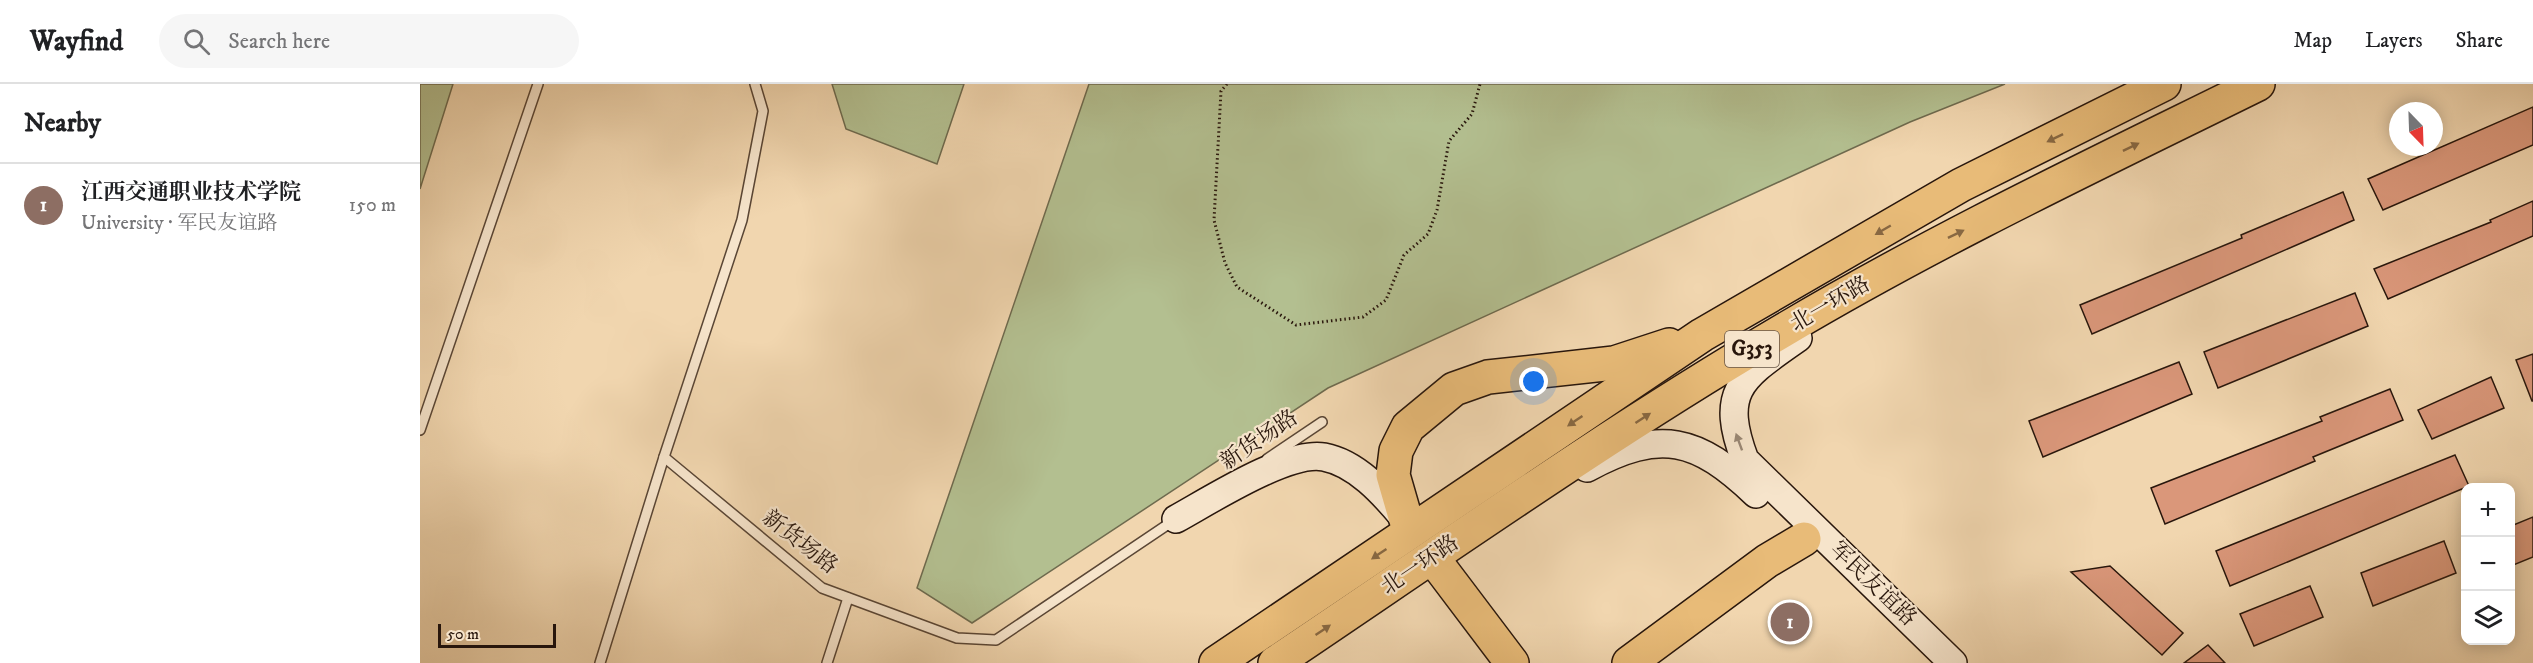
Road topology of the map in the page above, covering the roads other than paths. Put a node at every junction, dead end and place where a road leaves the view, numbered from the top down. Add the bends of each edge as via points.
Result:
1 (538, 84) edge
2 (754, 84) edge
3 (2164, 84) edge
4 (2258, 84) edge
5 (1922, 251) junction
6 (1702, 335) junction
7 (1322, 422) dead end
8 (420, 430) edge
9 (664, 456) junction
10 (1176, 519) junction
11 (1406, 520) joint
12 (1469, 532) junction
13 (1811, 535) junction
14 (1441, 569) dead end
15 (848, 597) junction
16 (600, 663) edge
17 (827, 663) edge
18 (1215, 663) edge
19 (1275, 663) edge
20 (1512, 663) edge
21 (1629, 663) edge
22 (1932, 663) edge
23 (1953, 663) edge

1 - 8 lane
2 - 9 lane via 763,111 742,220
3 -> 6 highway, 北一环路 / G353 via 1961,185
5 -> 4 highway, 北一环路 / G353
12 -> 5 highway, 北一环路 / G353 via 1783,330
13 -> 5 street via 1745,460 1735,433 1733,408 1737,392 1758,365
6 - 11 highway via 1614,363 1488,377 1454,389 1408,427 1396,451 1393,475
6 -> 18 highway, 北一环路 / G353
7 - 10 lane, 新货场路
9 - 15 lane, 新货场路 via 822,588
9 - 16 lane
10 - 11 street via 1283,464 1321,456 1335,460 1381,490
10 - 15 lane, 新货场路 via 996,640 957,638
12 - 13 street via 1616,452 1676,443 1700,451 1730,469
19 -> 12 highway, 北一环路 / G353
13 - 21 highway via 1767,561
13 - 22 street, 军民友谊路
13 - 23 street, 军民友谊路
14 - 20 highway
15 - 17 lane

